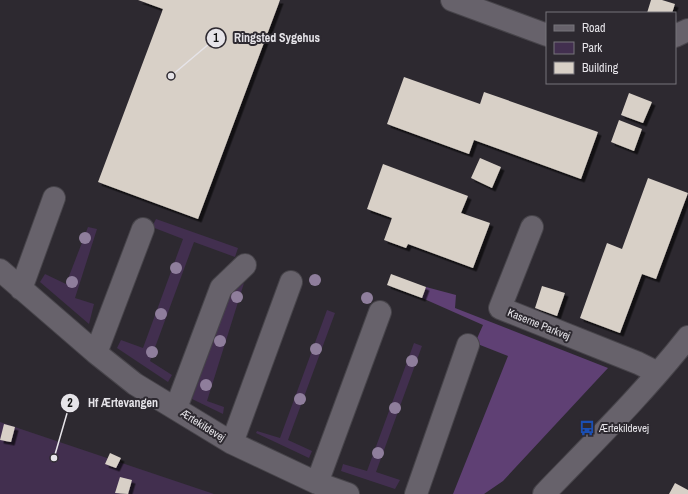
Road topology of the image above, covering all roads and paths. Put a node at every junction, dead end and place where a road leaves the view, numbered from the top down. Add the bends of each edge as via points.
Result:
1 (452, 0) edge
2 (688, 30) edge
3 (546, 35) edge
4 (676, 36) edge
5 (54, 198) dead end
6 (532, 227) dead end
7 (143, 230) dead end
8 (245, 265) dead end
9 (0, 270) edge
10 (291, 282) dead end
11 (21, 289) junction
12 (380, 312) dead end
13 (688, 337) edge
14 (468, 345) dead end
15 (96, 353) junction
16 (658, 373) junction
17 (176, 408) junction
18 (232, 443) junction
19 (317, 484) junction
20 (348, 494) edge
21 (416, 494) edge
22 (544, 494) edge

1 - 3 street
2 - 4 street
5 - 11 street
6 - 16 street, Kaserne Parkvej via 500,308
7 - 15 street
8 - 17 street via 221,288
9 - 11 street, Ærtekildevej
10 - 18 street
11 - 15 street, Ærtekildevej
12 - 19 street
13 - 16 street
14 - 21 street
15 - 17 street, Ærtekildevej via 135,384
16 - 22 street
17 - 18 street, Ærtekildevej
18 - 19 street, Ærtekildevej
19 - 20 street, Ærtekildevej

